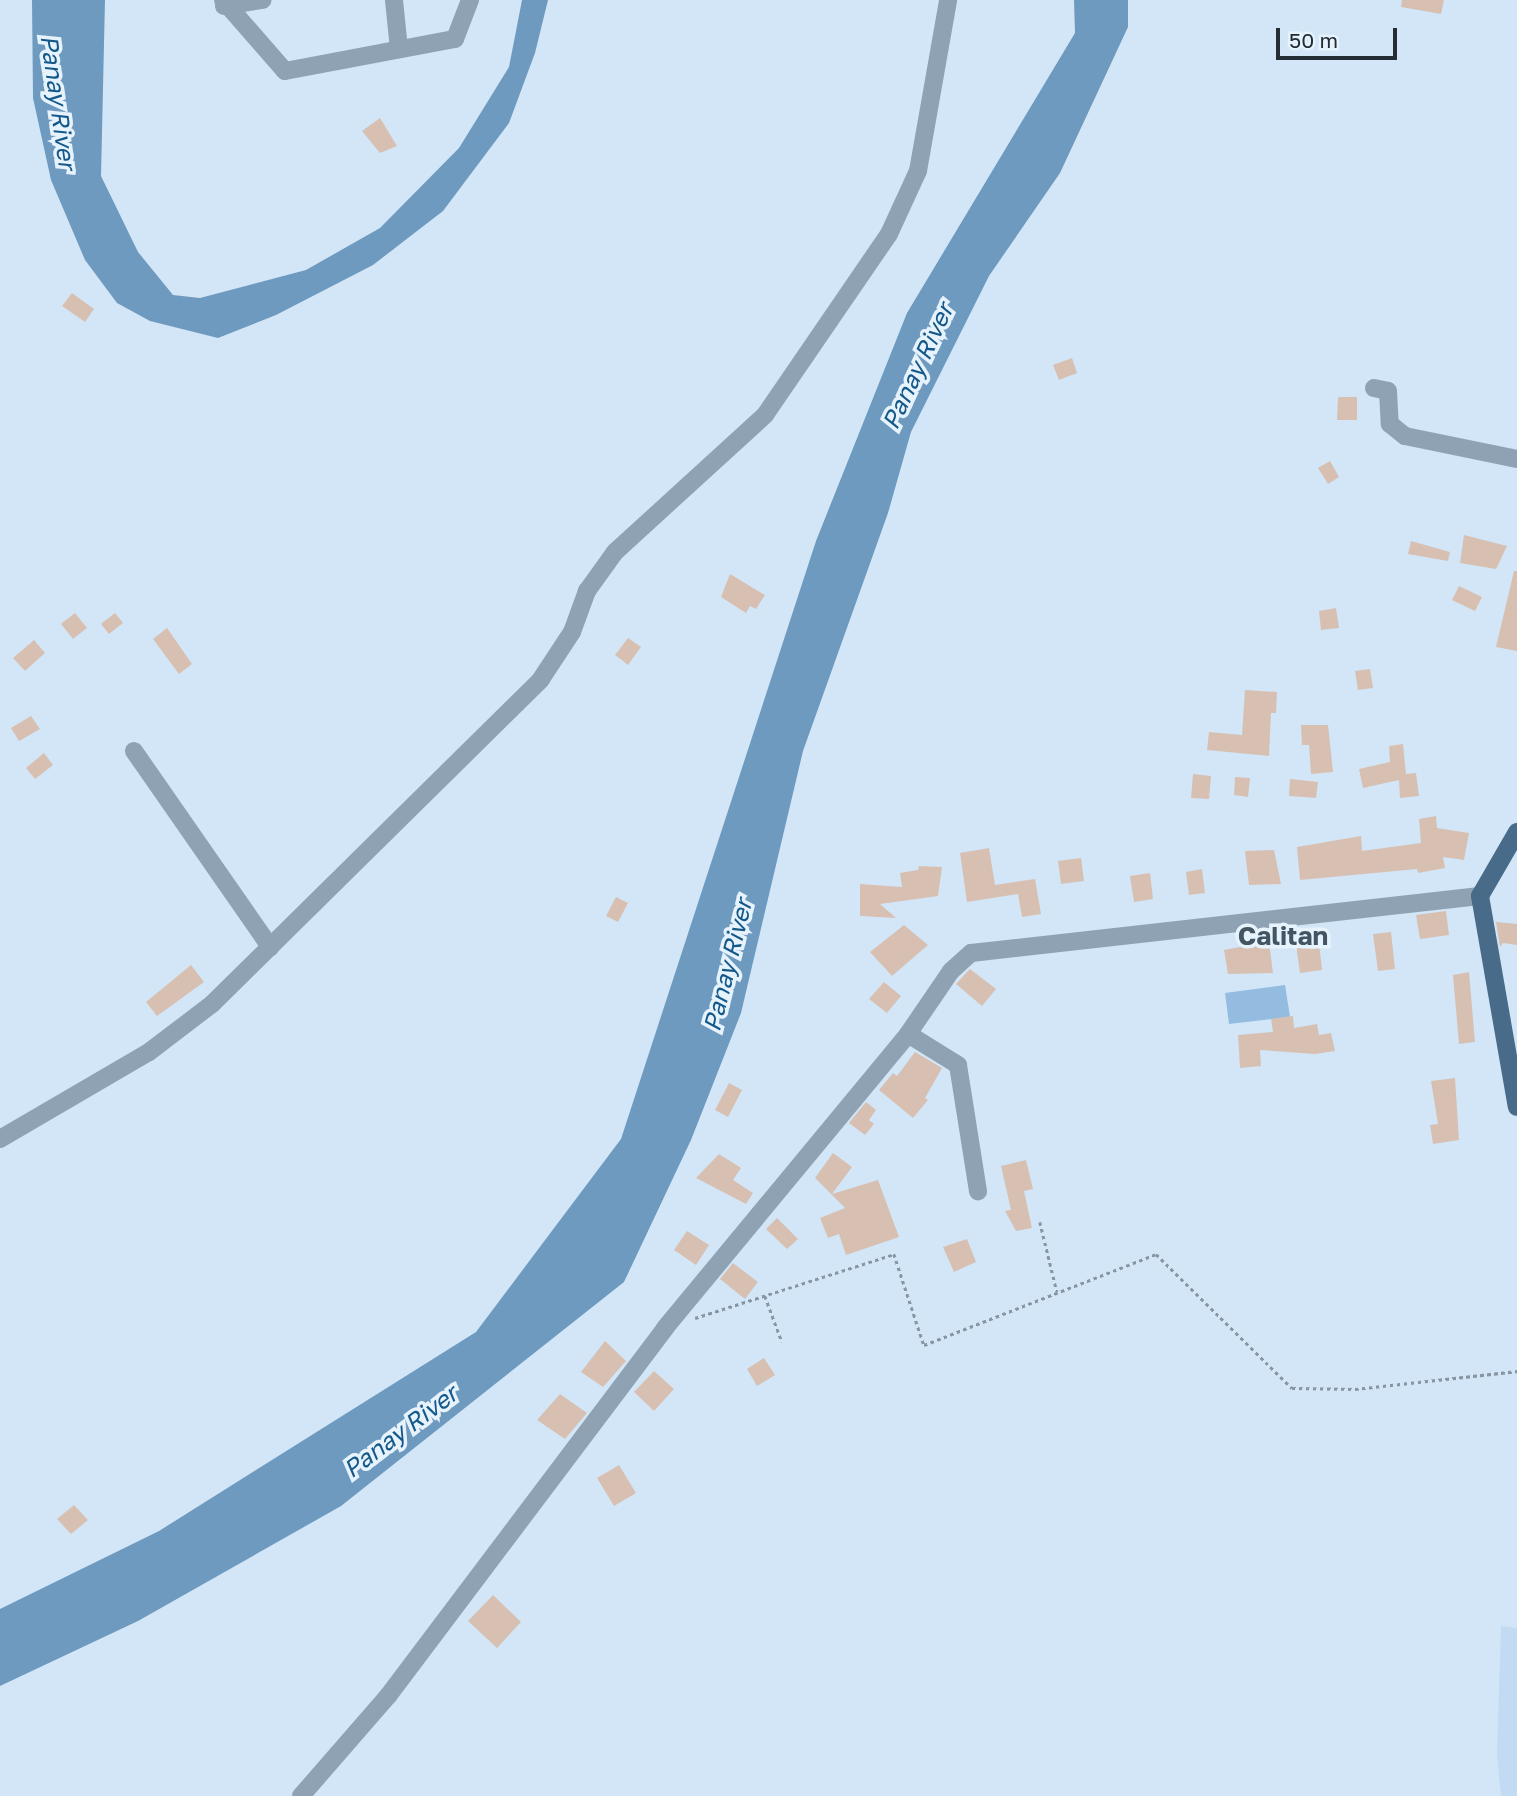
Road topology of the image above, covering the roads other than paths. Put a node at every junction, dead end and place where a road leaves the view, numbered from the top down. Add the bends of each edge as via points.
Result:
1 (263, 0) edge
2 (394, 0) edge
3 (470, 0) edge
4 (948, 0) edge
5 (223, 3) edge
6 (399, 49) junction
7 (1374, 388) dead end
8 (1517, 459) edge
9 (134, 751) dead end
10 (1517, 832) edge
11 (1480, 896) junction
12 (271, 947) junction
13 (908, 1034) junction
14 (1511, 1035) edge
15 (1517, 1107) edge
16 (0, 1139) edge
17 (978, 1191) dead end
18 (301, 1796) edge

1 - 5 street
2 - 6 street
3 - 6 street via 455,39
4 - 12 street via 918,170 889,234 765,415 615,552 587,591 572,632 541,679
5 - 6 street via 285,71
7 - 8 street via 1388,391 1390,424 1405,436
9 - 12 street
10 - 11 main road
11 - 13 street via 971,953 951,971
11 - 14 main road
12 - 16 street via 212,1004 149,1052
13 - 17 street via 958,1065
13 - 18 street via 665,1328 388,1696
14 - 15 main road

